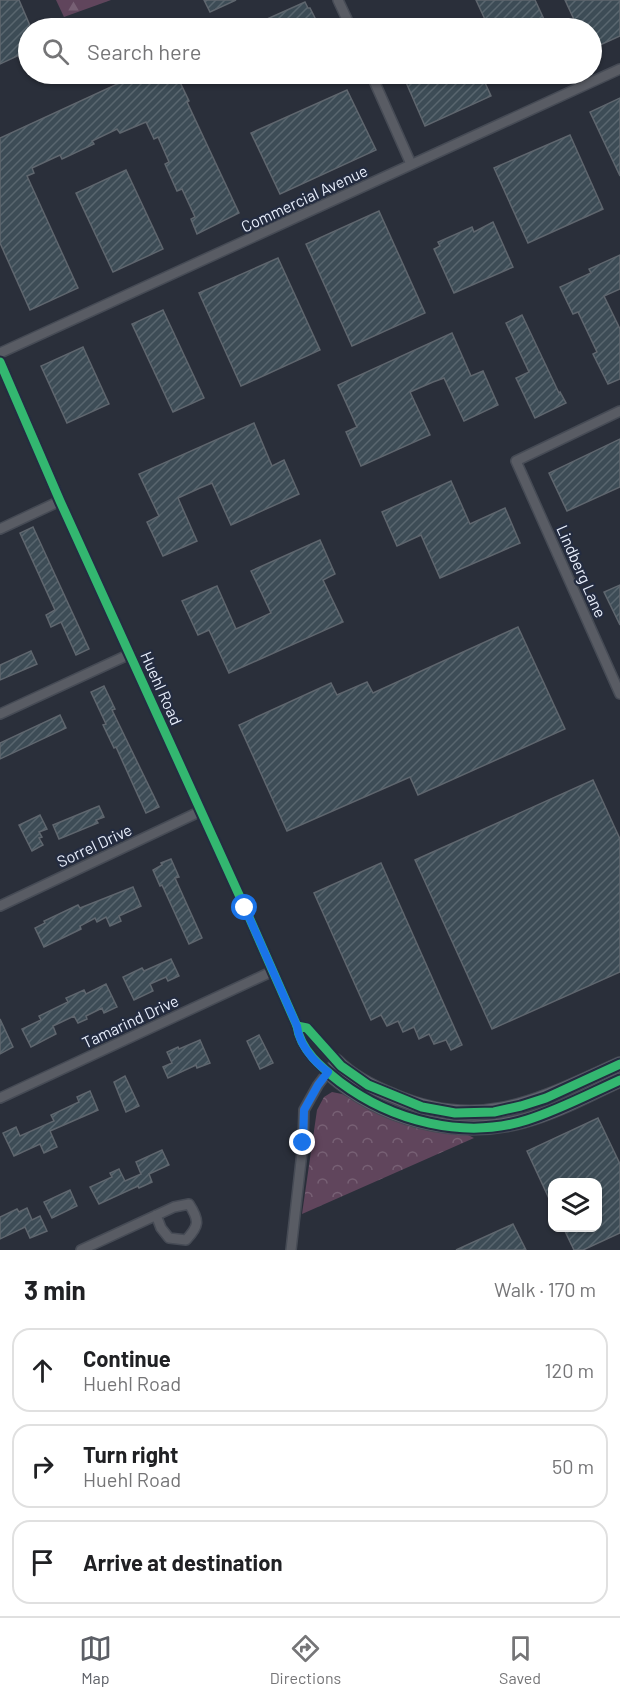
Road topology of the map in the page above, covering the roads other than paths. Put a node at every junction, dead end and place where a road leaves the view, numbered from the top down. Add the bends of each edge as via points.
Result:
1 (338, 0) edge
2 (346, 18) edge
3 (620, 69) edge
4 (602, 77) edge
5 (375, 84) edge
6 (587, 84) edge
7 (411, 164) junction
8 (0, 353) edge
9 (0, 362) edge
10 (620, 411) edge
11 (60, 501) junction
12 (0, 529) edge
13 (130, 654) junction
14 (620, 694) edge
15 (0, 714) edge
16 (201, 812) junction
17 (0, 906) edge
18 (273, 971) junction
19 (297, 1026) junction
20 (620, 1064) edge
21 (332, 1066) junction
22 (620, 1080) edge
23 (0, 1098) edge
24 (156, 1215) junction
25 (81, 1250) edge
26 (291, 1250) edge

1 - 2 street
3 - 4 street, Commercial Avenue
5 - 7 street
6 - 7 street, Commercial Avenue
7 - 8 street, Commercial Avenue
9 - 11 street, Huehl Road
10 - 14 street, Lindberg Lane via 516,460
11 - 12 street
11 - 13 street, Huehl Road
13 - 15 street
13 - 16 street, Huehl Road
16 - 17 street, Sorrel Drive
16 - 18 street, Huehl Road
18 - 19 street, Huehl Road
18 - 23 street, Tamarind Drive
19 - 21 street via 307,1028
19 - 21 street, Huehl Road via 298,1037 318,1065
20 - 21 street via 521,1106 494,1112 455,1113 422,1107 369,1085 341,1066
21 - 22 street via 363,1098 385,1109 413,1120 455,1127 525,1121
21 - 26 street via 304,1110
24 - 24 street via 189,1204 197,1216 196,1230 186,1240 169,1238
24 - 25 street

